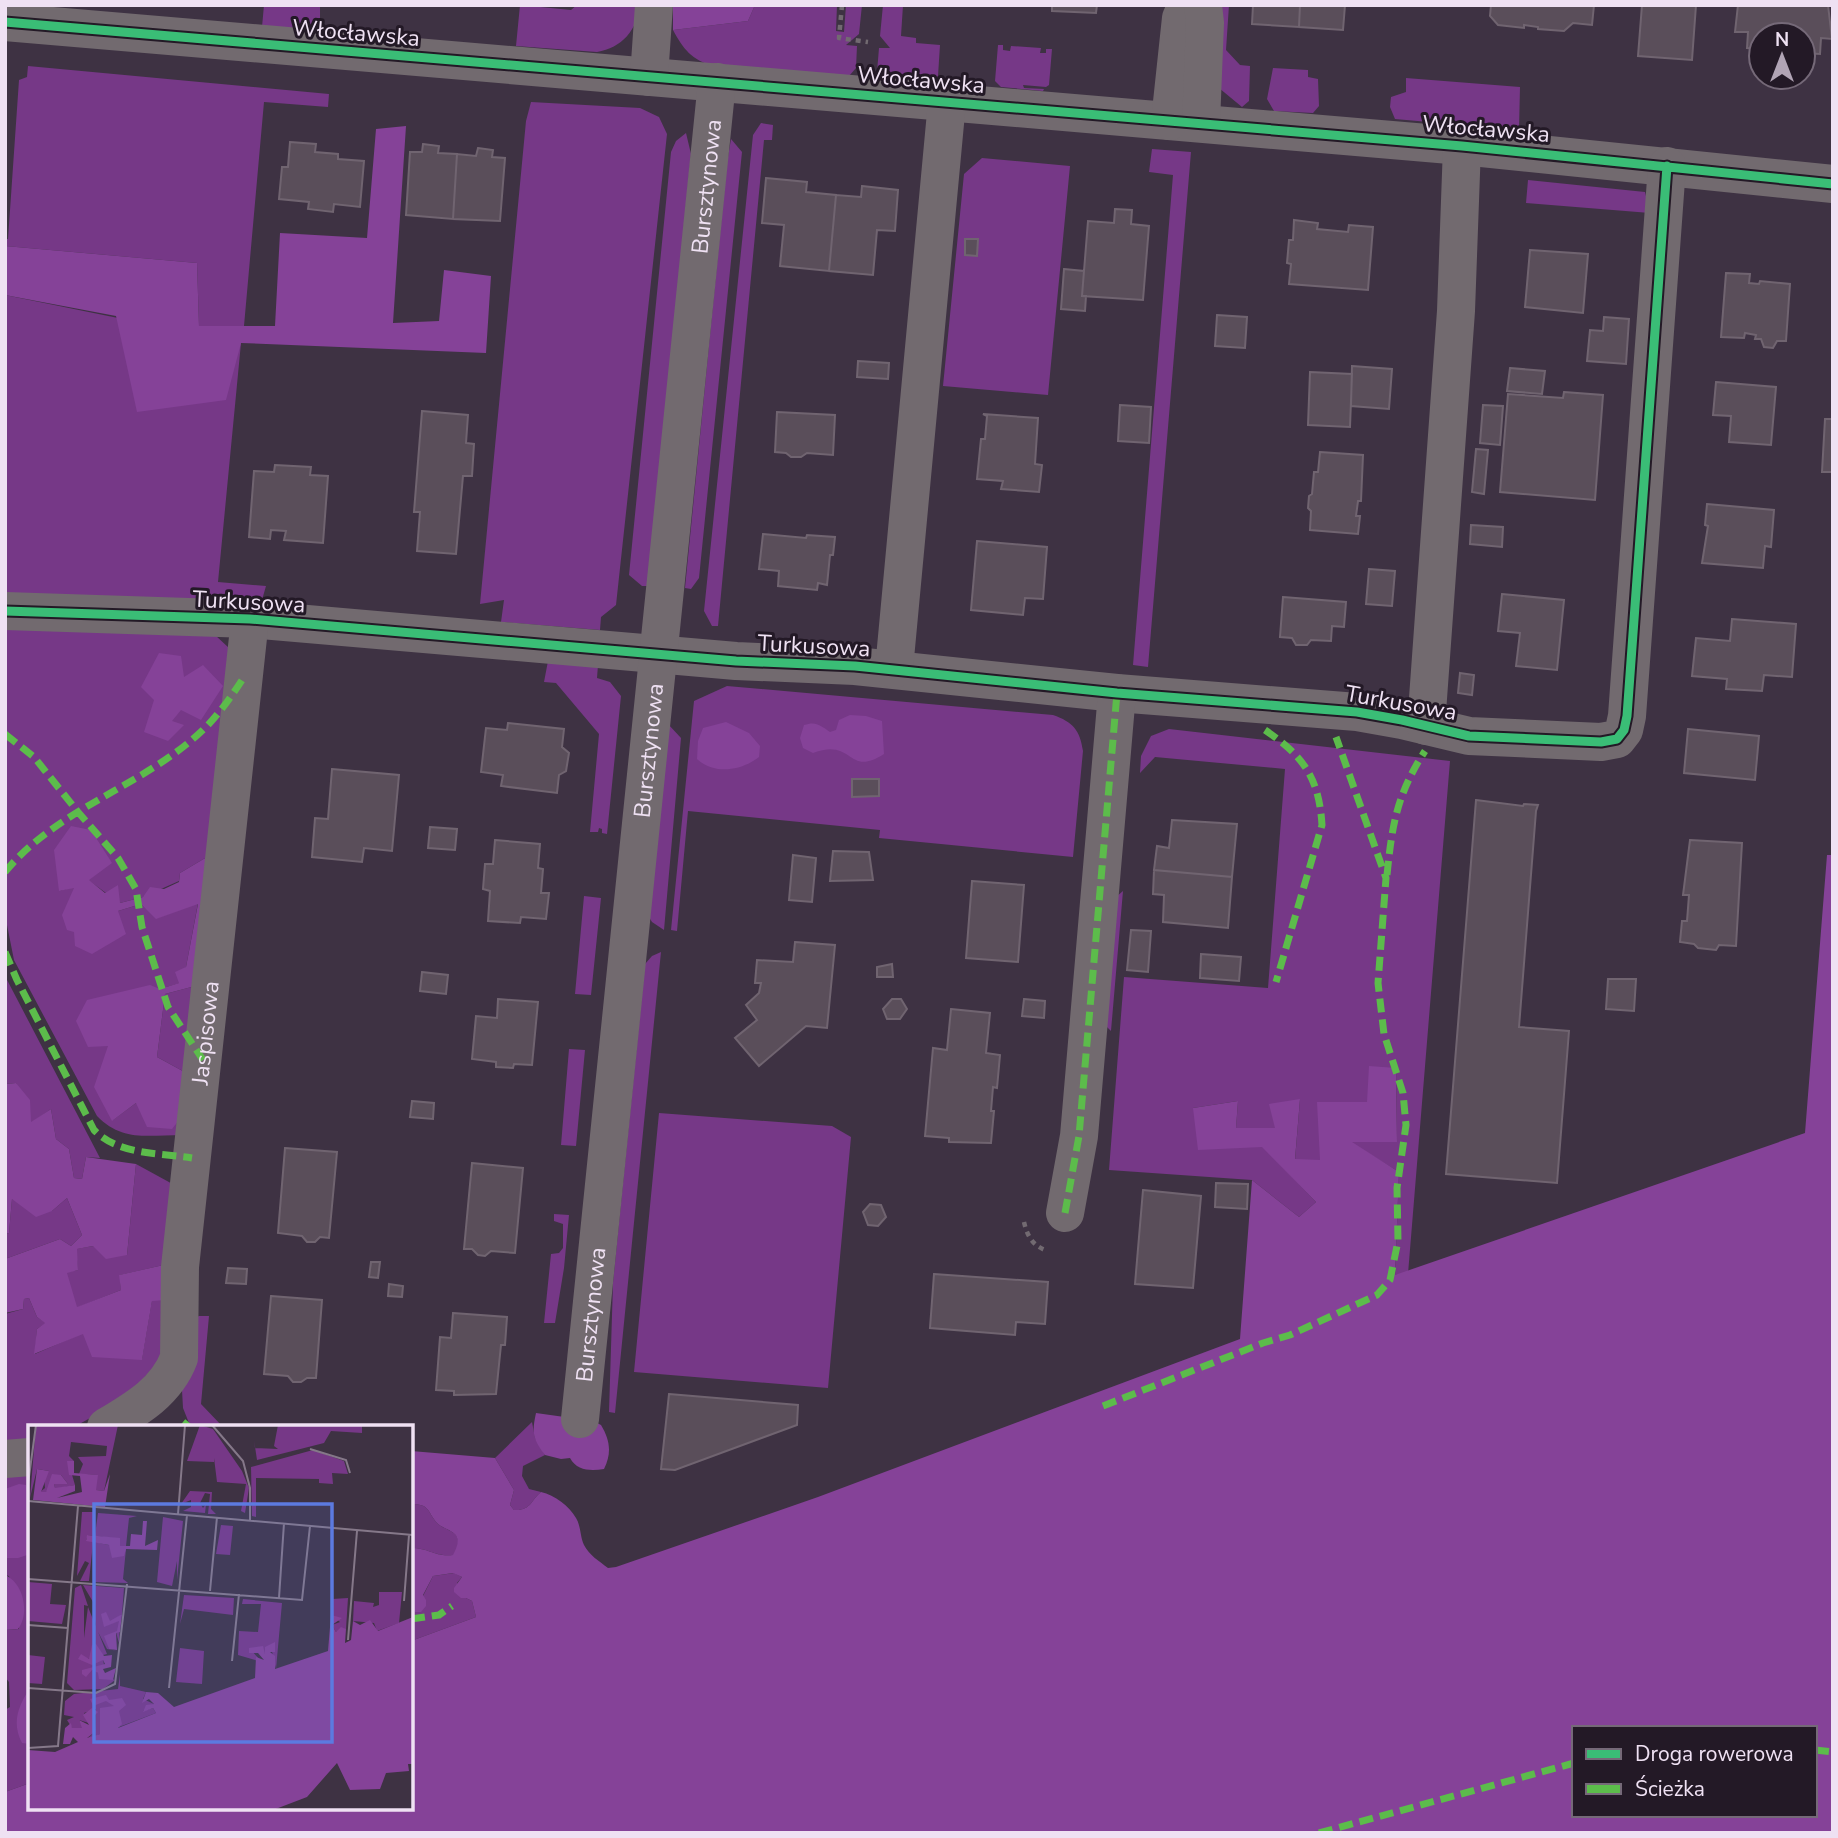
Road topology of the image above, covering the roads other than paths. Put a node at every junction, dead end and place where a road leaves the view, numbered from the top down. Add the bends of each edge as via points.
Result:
1 (654, 5) edge
2 (1187, 5) edge
3 (1203, 5) edge
4 (5, 22) edge
5 (649, 77) junction
6 (717, 82) junction
7 (947, 102) junction
8 (1185, 122) junction
9 (1462, 146) junction
10 (1667, 166) junction
11 (1833, 184) edge
12 (5, 611) edge
13 (250, 619) junction
14 (657, 655) junction
15 (894, 669) junction
16 (1117, 692) junction
17 (1426, 726) junction
18 (1065, 1213) dead end
19 (580, 1419) dead end
20 (112, 1423) edge
21 (28, 1457) edge
22 (5, 1459) edge

1 - 5 street
2 - 8 street via 1181,18
3 - 8 street via 1205,23
4 - 5 street, Włocławska
5 - 6 street, Włocławska
6 - 7 street, Włocławska
6 - 14 street, Bursztynowa
7 - 8 street, Włocławska
7 - 15 street
8 - 9 street, Włocławska
9 - 10 street, Włocławska
9 - 17 street via 1457,311
10 - 11 street, Włocławska
10 - 17 street, Turkusowa via 1624,730 1617,739 1601,742 1486,737
12 - 13 street, Turkusowa
13 - 14 street, Turkusowa
13 - 20 street, Jaspisowa via 180,1267 179,1358 161,1388
14 - 15 street, Turkusowa
14 - 19 street, Bursztynowa
15 - 16 street, Turkusowa
16 - 17 street, Turkusowa via 1357,712
16 - 18 street via 1079,1136
21 - 22 street

